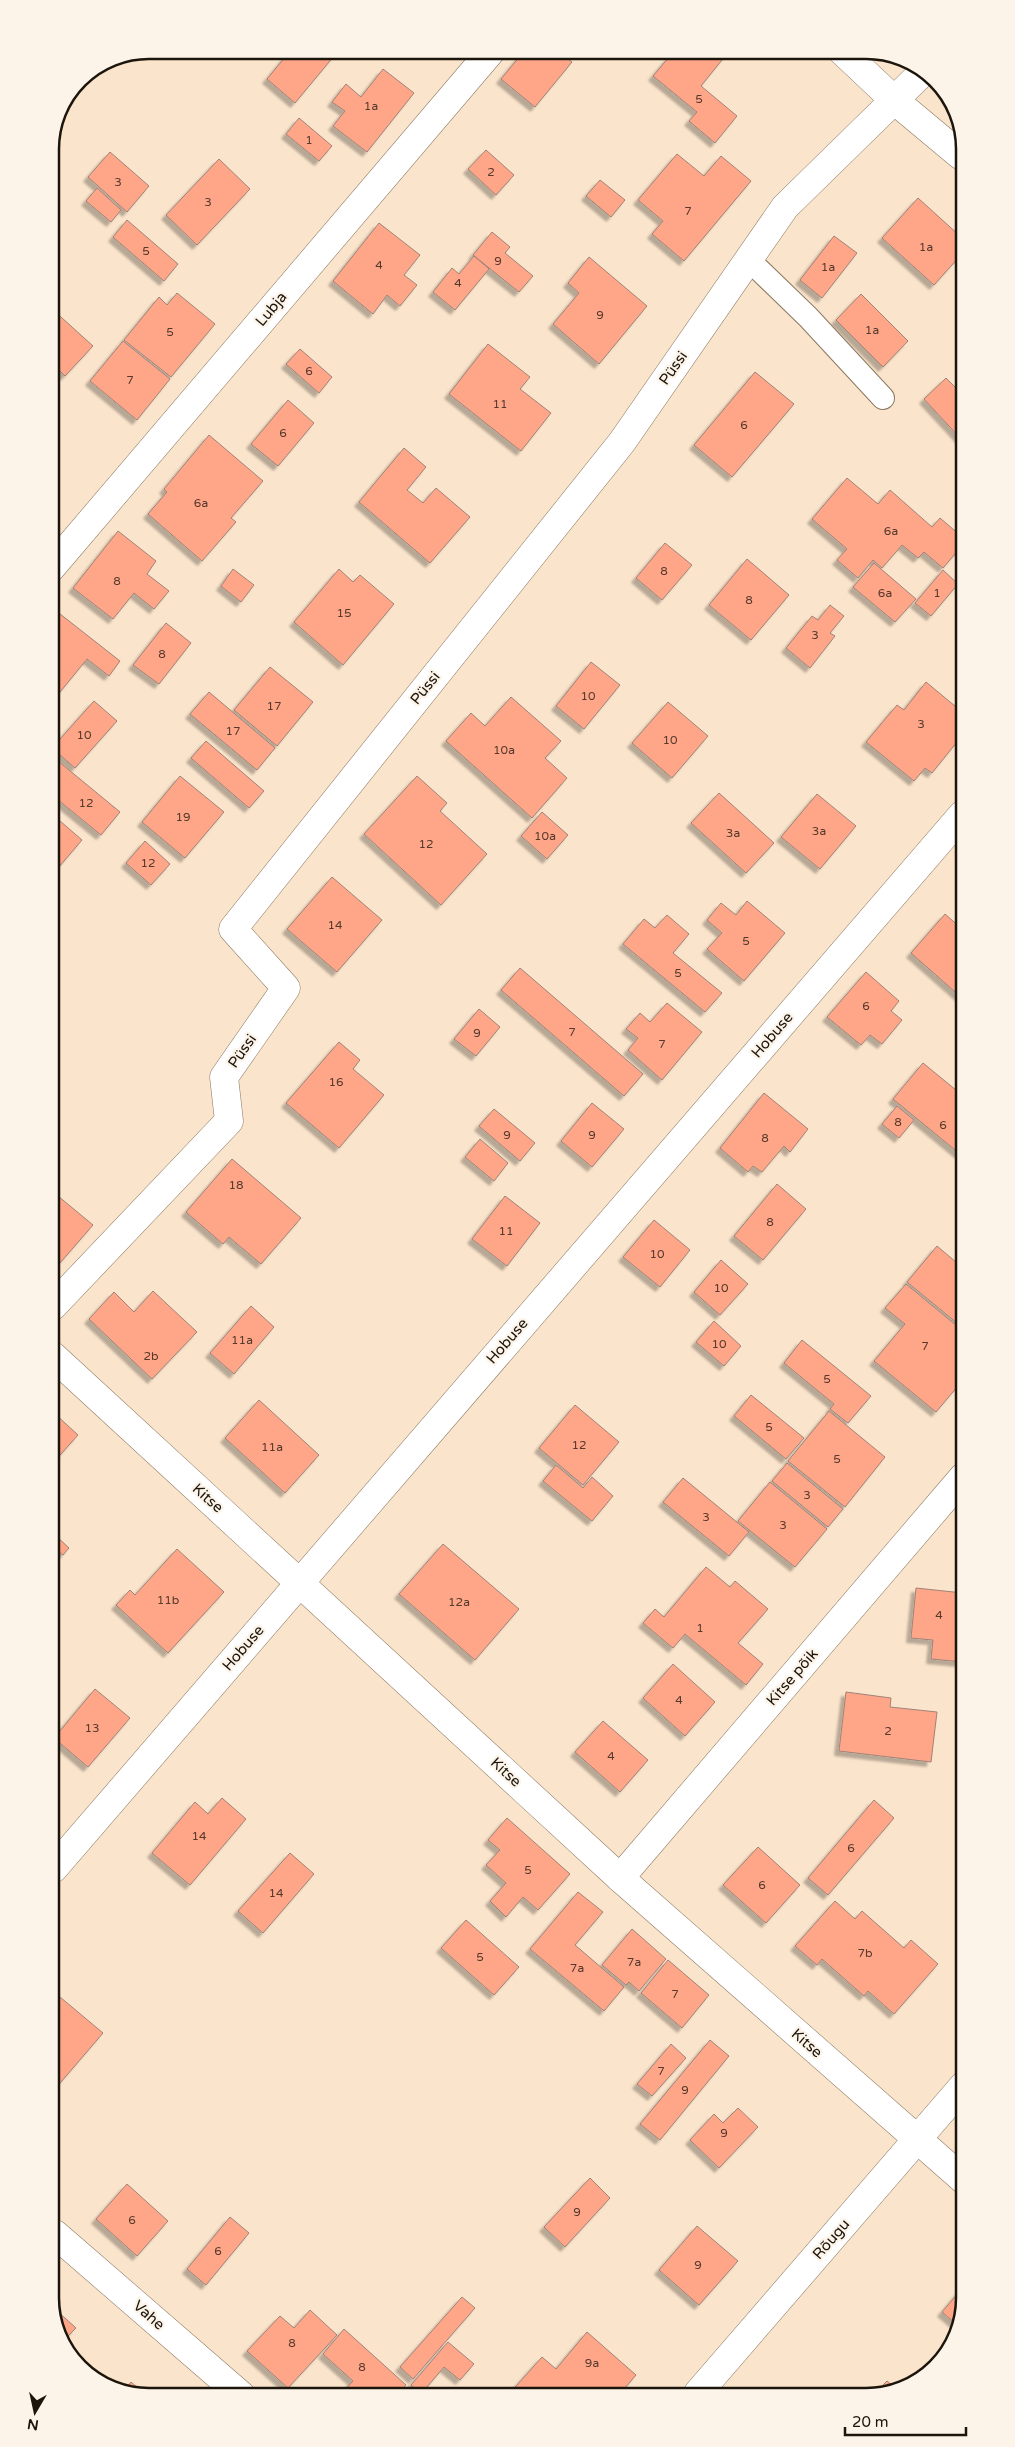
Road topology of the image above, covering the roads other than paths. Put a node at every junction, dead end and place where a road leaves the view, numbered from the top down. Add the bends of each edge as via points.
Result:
1 (484, 59) edge
2 (850, 59) edge
3 (918, 76) edge
4 (894, 100) junction
5 (956, 152) edge
6 (748, 259) junction
7 (883, 398) dead end
8 (59, 559) edge
9 (956, 822) edge
10 (59, 1300) edge
11 (59, 1362) edge
12 (956, 1485) edge
13 (299, 1582) junction
14 (59, 1862) edge
15 (620, 1878) junction
16 (956, 2094) edge
17 (917, 2139) junction
18 (956, 2173) edge
19 (59, 2237) edge
20 (233, 2388) edge
21 (702, 2388) edge

1 - 8 street, Lubja
2 - 4 street
3 - 4 street, Püssi
4 - 5 street
4 - 6 street, Püssi via 785,207
6 - 7 lane via 808,316
6 - 10 street, Püssi via 622,442 233,929 286,988 224,1077 229,1121
9 - 13 street, Hobuse
11 - 13 street, Kitse
12 - 15 street, Kitse põik
13 - 14 street, Hobuse
13 - 15 street, Kitse
15 - 17 street, Kitse
16 - 17 street, Rõugu
17 - 18 street, Kitse
17 - 21 street, Rõugu
19 - 20 street, Vahe

